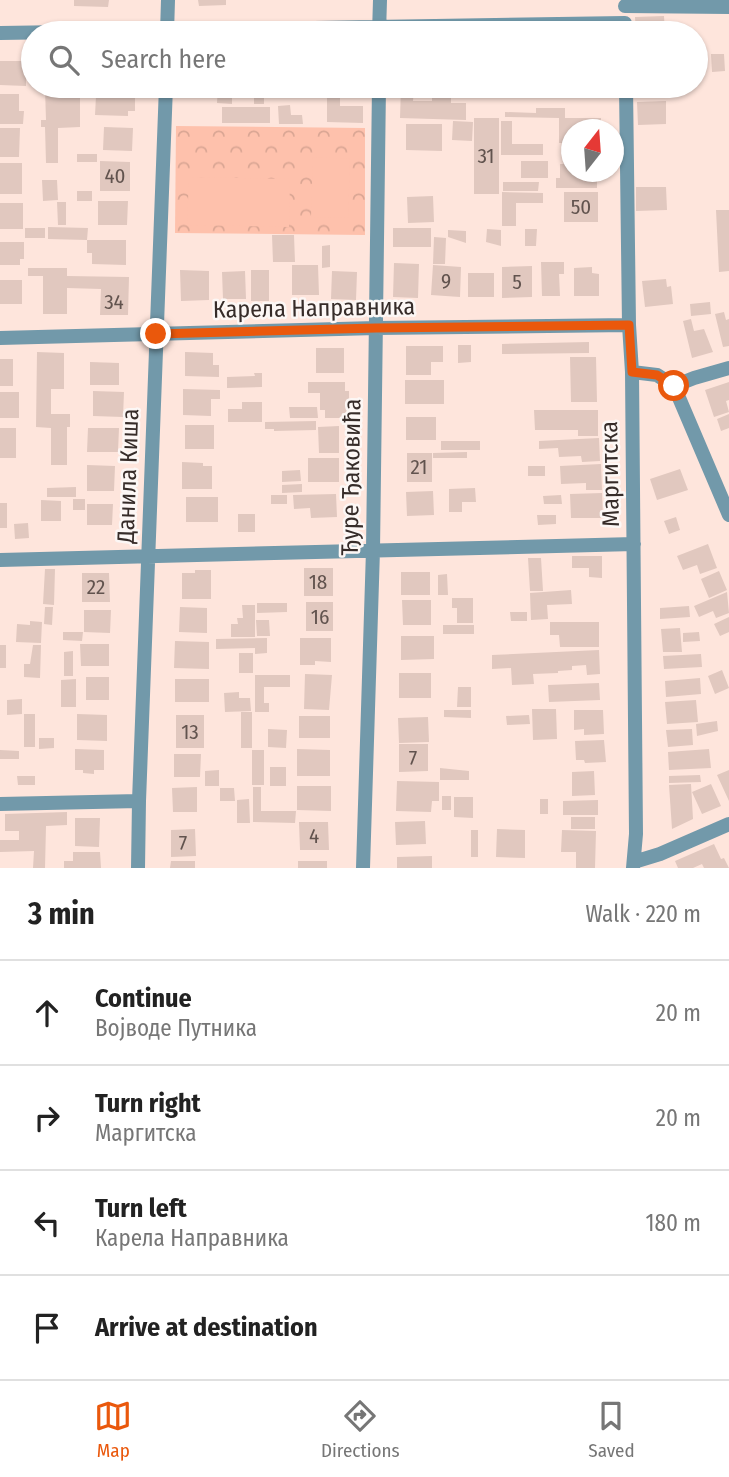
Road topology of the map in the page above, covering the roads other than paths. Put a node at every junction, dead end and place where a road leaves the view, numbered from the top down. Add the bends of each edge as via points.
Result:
1 (168, 0) edge
2 (380, 0) edge
3 (625, 3) edge
4 (729, 7) edge
5 (167, 21) edge
6 (379, 21) edge
7 (625, 21) edge
8 (0, 33) edge
9 (21, 33) edge
10 (166, 98) edge
11 (379, 98) edge
12 (626, 98) edge
13 (629, 325) junction
14 (376, 328) junction
15 (156, 334) junction
16 (0, 338) edge
17 (729, 368) edge
18 (632, 372) junction
19 (674, 386) junction
20 (729, 515) edge
21 (634, 544) junction
22 (373, 550) junction
23 (147, 556) junction
24 (0, 560) edge
25 (139, 801) junction
26 (0, 804) edge
27 (729, 824) edge
28 (636, 866) edge
29 (138, 868) edge
30 (363, 868) edge

1 - 5 street
2 - 6 street
3 - 4 street
3 - 7 street
8 - 9 street
10 - 15 street, Данила Киша
11 - 14 street, Ђуре Ђаковића
12 - 13 street, Маргитска
13 - 14 street, Карела Направника
13 - 18 street, Маргитска
14 - 15 street, Карела Направника
14 - 22 street, Ђуре Ђаковића
15 - 16 street, Карела Направника
15 - 23 street, Данила Киша
17 - 19 street
18 - 19 street via 657,375
18 - 21 street, Маргитска
19 - 20 street
21 - 22 street
21 - 28 street, Маргитска
22 - 23 street
22 - 30 street, Ђуре Ђаковића
23 - 24 street
23 - 25 street, Данила Киша
25 - 26 street
25 - 29 street, Данила Киша
27 - 28 street

